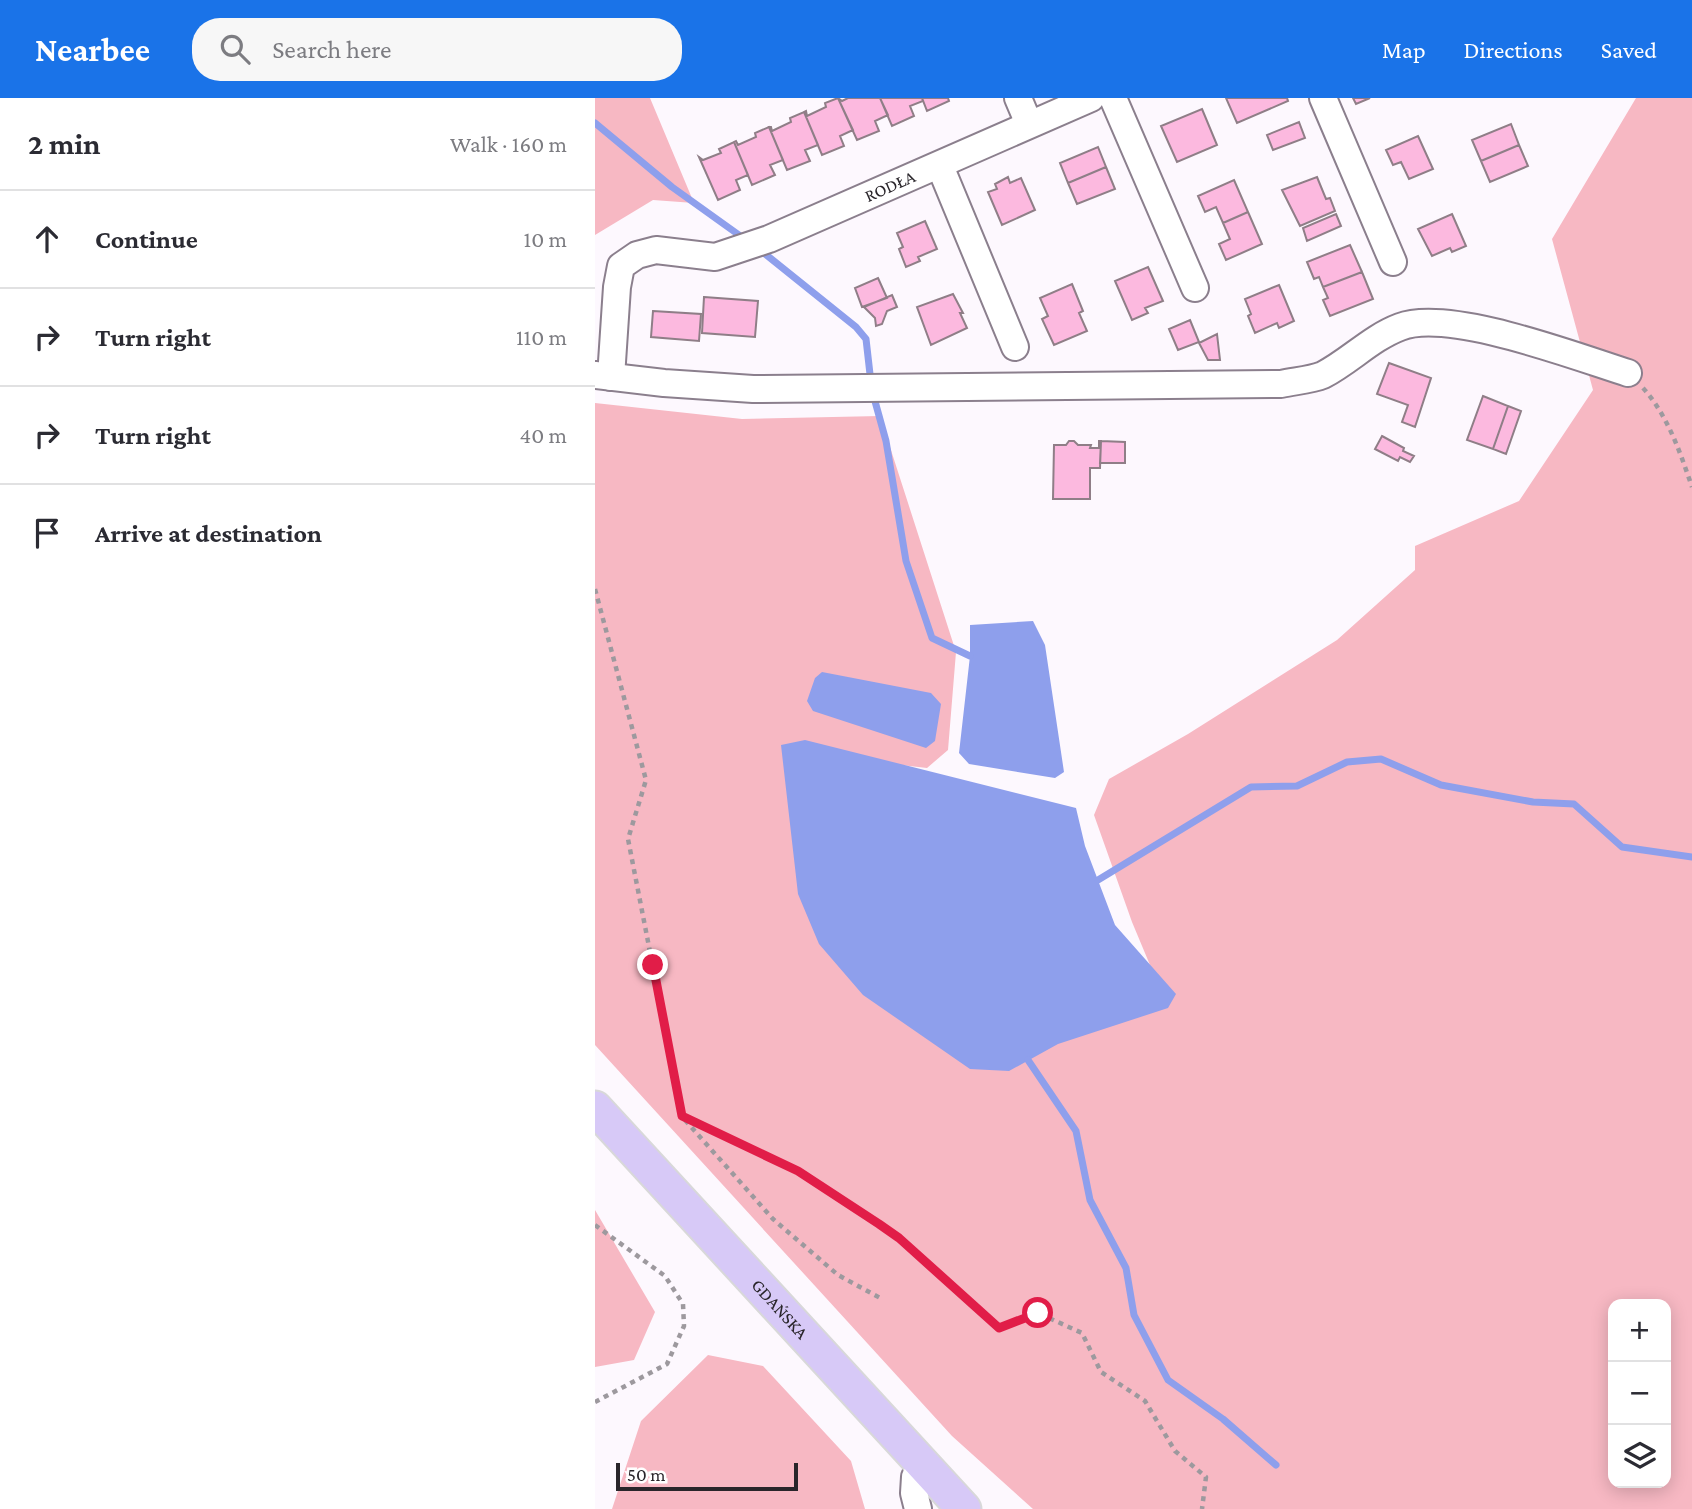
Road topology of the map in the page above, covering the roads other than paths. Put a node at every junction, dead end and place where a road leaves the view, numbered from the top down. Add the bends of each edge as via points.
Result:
1 (1018, 98) edge
2 (1091, 98) edge
3 (1113, 98) edge
4 (1324, 98) edge
5 (1029, 124) junction
6 (940, 166) junction
7 (1393, 262) dead end
8 (1195, 288) dead end
9 (1015, 347) dead end
10 (1628, 373) road end
11 (603, 376) edge
12 (595, 1108) edge
13 (925, 1468) junction
14 (918, 1509) edge
15 (964, 1509) edge

1 - 5 street
2 - 5 street, RODŁA
3 - 8 street
4 - 7 street
5 - 6 street, RODŁA
6 - 9 street
6 - 11 street, RODŁA via 769,239 715,257 656,250 638,255 621,266
10 - 11 street via 1486,330 1420,322 1388,331 1322,375 1281,384 753,389
12 - 13 main road, GDAŃSKA
13 - 14 street via 915,1477
13 - 15 main road, GDAŃSKA

